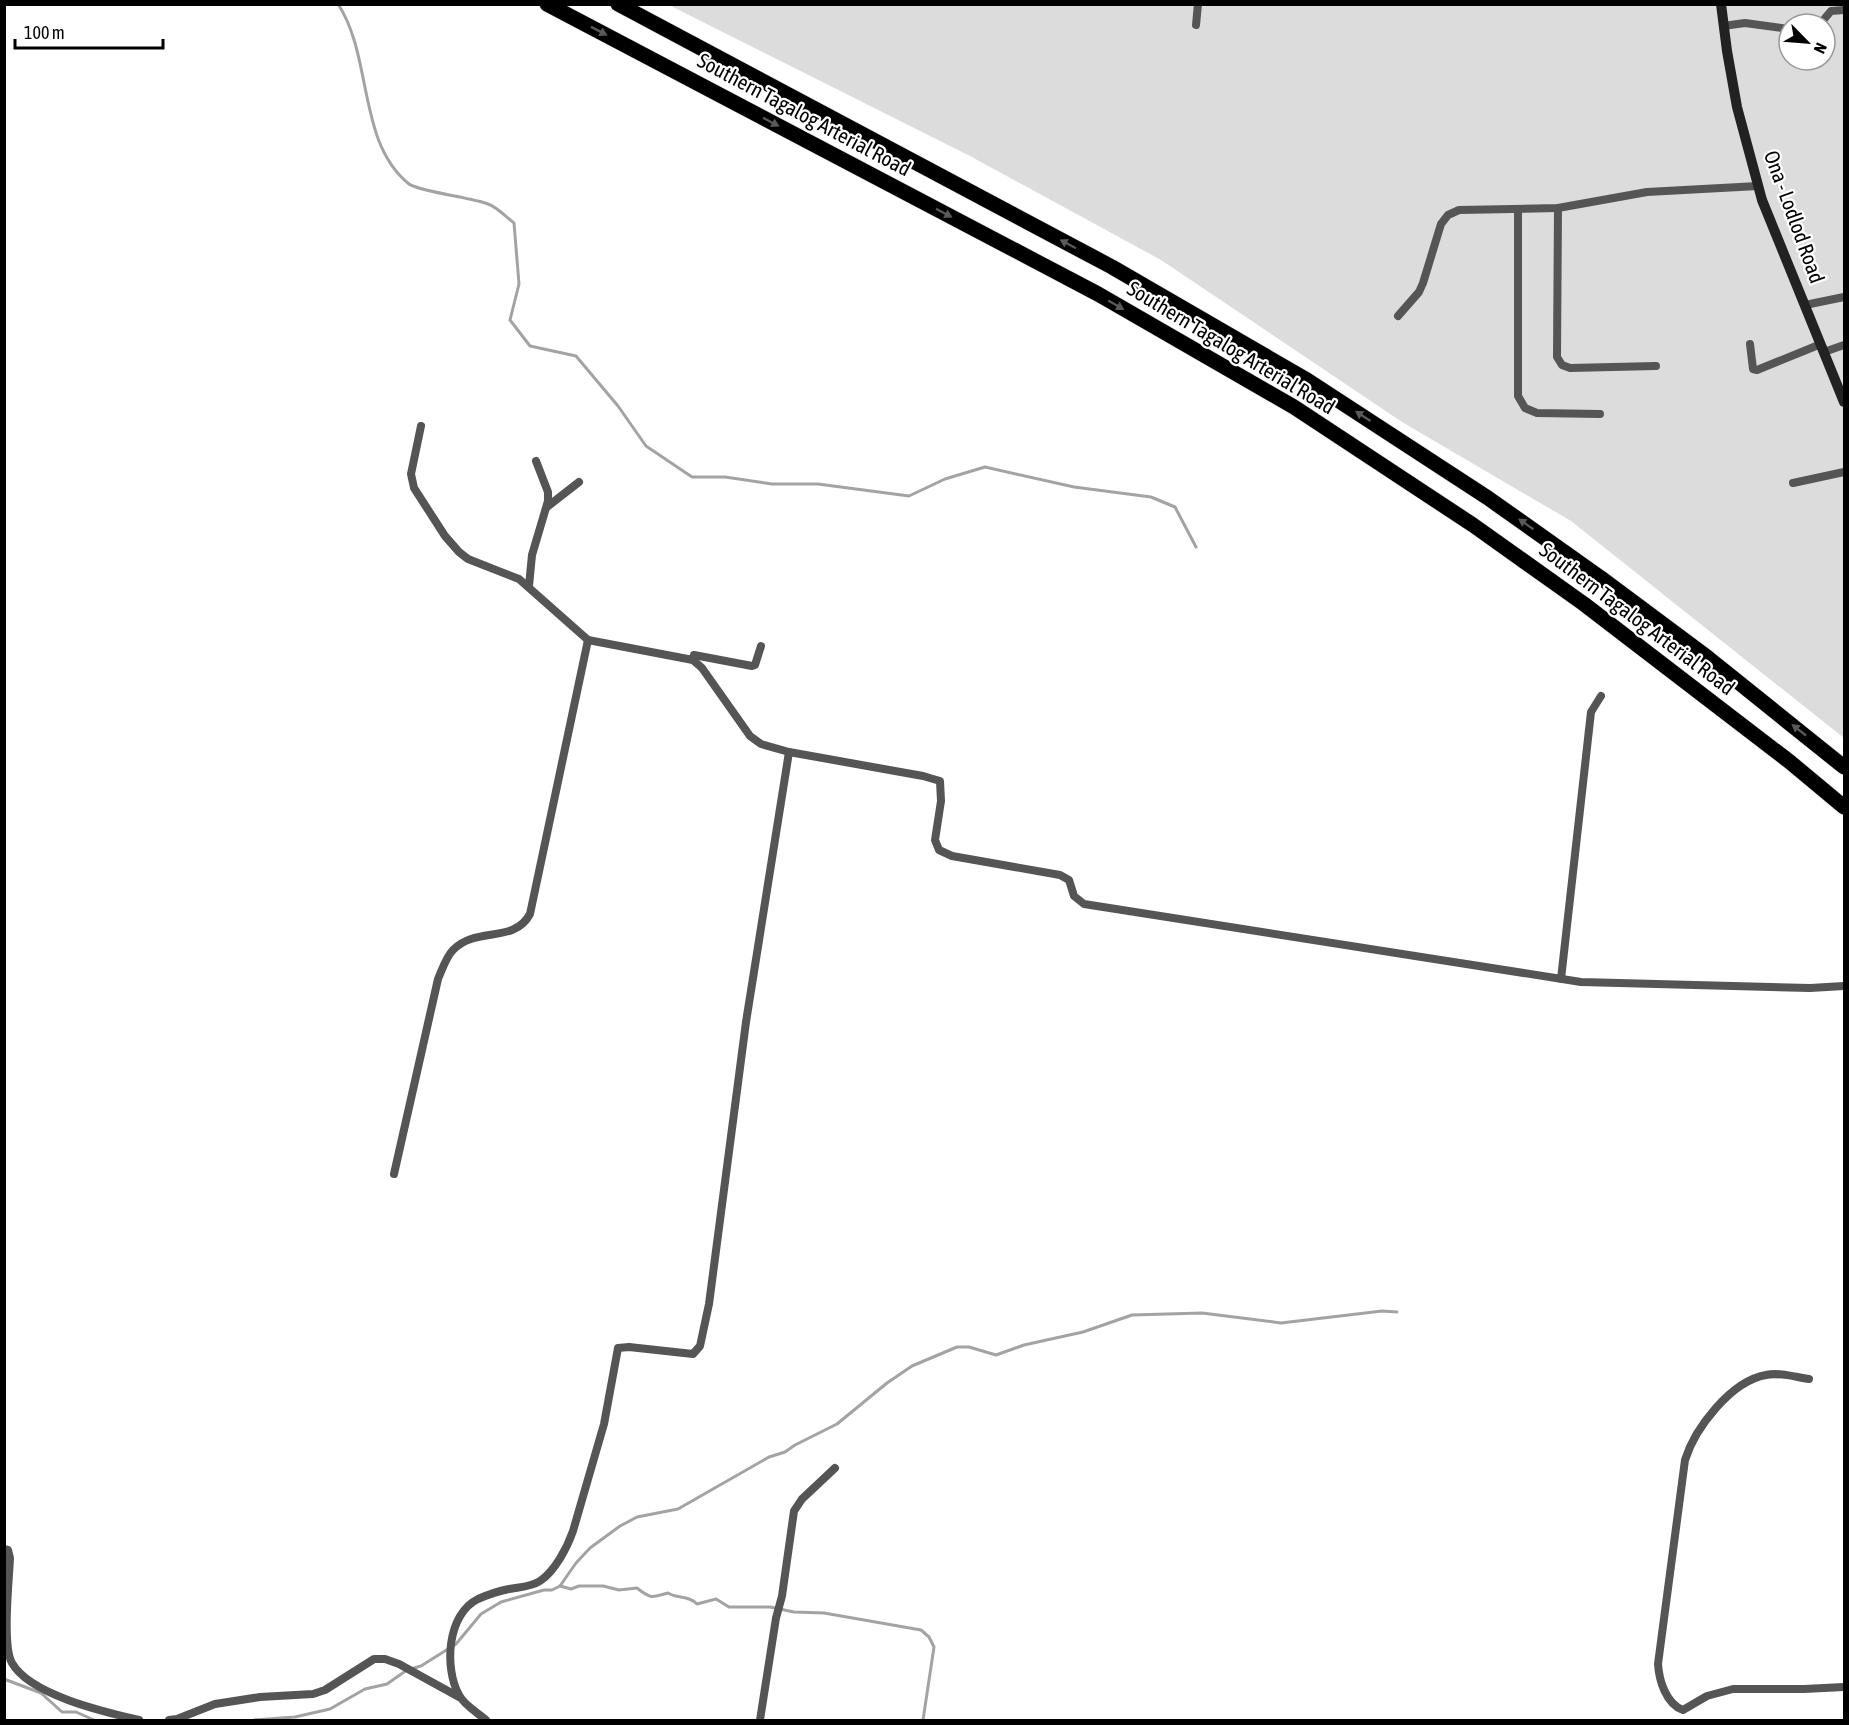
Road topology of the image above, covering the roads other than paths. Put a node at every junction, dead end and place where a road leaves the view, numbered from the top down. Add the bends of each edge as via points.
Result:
1 (547, 4) edge
2 (618, 4) edge
3 (1198, 4) edge
4 (1722, 4) edge
5 (1196, 25) dead end
6 (1723, 26) junction
7 (1777, 27) edge
8 (1758, 186) junction
9 (1558, 208) junction
10 (1518, 209) junction
11 (1845, 297) edge
12 (1805, 304) junction
13 (1398, 316) dead end
14 (1750, 344) dead end
15 (1845, 345) edge
16 (1823, 348) junction
17 (1656, 366) dead end
18 (1845, 402) edge
19 (1600, 414) dead end
20 (421, 426) dead end
21 (536, 460) dead end
22 (1845, 472) edge
23 (579, 482) dead end
24 (1793, 483) dead end
25 (545, 508) junction
26 (529, 586) junction
27 (588, 640) junction
28 (761, 646) dead end
29 (693, 660) junction
30 (1601, 696) dead end
31 (789, 752) junction
32 (1845, 767) edge
33 (1845, 807) edge
34 (1562, 979) junction
35 (1845, 986) edge
36 (394, 1174) dead end
37 (1809, 1379) dead end
38 (835, 1468) dead end
39 (4, 1549) edge
40 (1845, 1687) edge
41 (459, 1697) junction
42 (139, 1720) edge
43 (169, 1720) edge
44 (486, 1720) edge
45 (760, 1720) edge

1 -> 33 highway, Southern Tagalog Arterial Road via 1098,294 1294,407 1584,604
32 -> 2 highway, Southern Tagalog Arterial Road via 1601,578 1488,498 1307,380 1112,267
3 - 5 street
4 - 6 main road, Ona - Lodlod Road
6 - 7 street via 1745,23
6 - 8 main road, Ona - Lodlod Road via 1737,107
8 - 9 street via 1647,192
8 - 12 main road, Ona - Lodlod Road
9 - 10 street
9 - 17 street via 1557,357 1570,368
10 - 13 street via 1459,210 1448,215 1441,224 1419,292
10 - 19 street via 1518,396 1525,408 1537,413
11 - 12 street
12 - 16 main road, Ona - Lodlod Road
14 - 16 street via 1753,369 1757,370
15 - 16 street
16 - 18 main road, Ona - Lodlod Road
20 - 26 street via 411,474 414,488 445,536 468,559 512,575
21 - 25 street via 548,492
22 - 24 street
23 - 25 street
25 - 26 street via 532,555
26 - 27 street
27 - 29 street
27 - 36 street via 530,914 517,929 473,937 451,951 438,979
28 - 29 street via 755,665 694,655
29 - 31 street via 750,736 761,744
30 - 34 street via 1591,712
31 - 34 street via 940,782 935,840 939,850 952,856 1060,875 1069,880 1074,896 1084,904
31 - 41 street via 700,1346 693,1354 618,1348 604,1424 566,1548 537,1583 501,1591 467,1608 451,1638 452,1674
34 - 35 street
37 - 40 street via 1766,1375 1742,1384 1718,1405 1688,1449 1666,1588 1659,1676 1673,1703 1683,1710 1707,1696 1733,1689
38 - 45 street via 794,1511
39 - 42 street via 10,1558 7,1646 11,1662 23,1676 56,1695 82,1706
41 - 43 street via 399,1664 374,1659 326,1690 313,1694 215,1704
41 - 44 street

